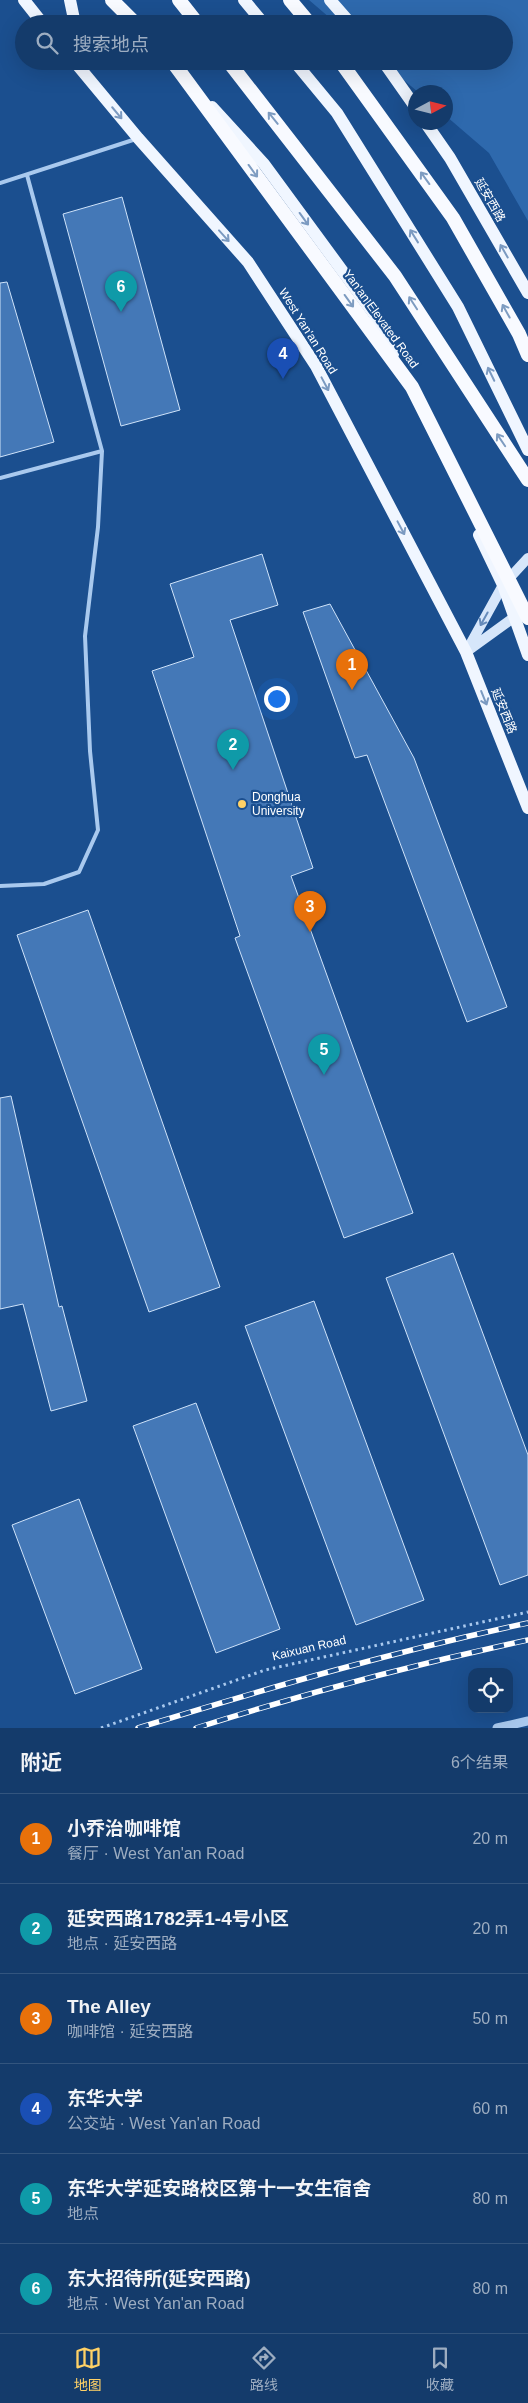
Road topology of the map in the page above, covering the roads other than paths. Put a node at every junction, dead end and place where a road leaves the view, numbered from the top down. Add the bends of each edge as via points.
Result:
1 (24, 0) edge
2 (70, 0) edge
3 (112, 0) edge
4 (116, 0) edge
5 (179, 0) edge
6 (244, 0) edge
7 (290, 0) edge
8 (330, 0) edge
9 (36, 15) edge
10 (73, 15) edge
11 (128, 15) edge
12 (129, 15) edge
13 (191, 15) edge
14 (256, 15) edge
15 (302, 15) edge
16 (343, 15) edge
17 (81, 70) edge
18 (85, 70) edge
19 (178, 70) edge
20 (179, 70) edge
21 (235, 70) edge
22 (301, 70) edge
23 (346, 70) edge
24 (389, 70) edge
25 (86, 76) junction
26 (408, 97) edge
27 (431, 130) edge
28 (138, 138) junction
29 (27, 175) junction
30 (0, 183) edge
31 (528, 293) edge
32 (528, 355) edge
33 (528, 450) edge
34 (102, 451) junction
35 (0, 478) edge
36 (528, 480) edge
37 (528, 558) edge
38 (503, 585) junction
39 (528, 607) edge
40 (521, 618) edge
41 (466, 652) junction
42 (528, 655) edge
43 (528, 808) edge
44 (0, 886) edge
45 (528, 1721) edge
46 (496, 1728) edge

1 - 9 main road
2 - 10 main road
3 - 11 highway
4 - 12 main road
5 - 13 highway
6 - 14 main road
7 - 15 highway
8 - 16 main road
17 - 25 main road, West Yan'an Road
18 - 25 main road
19 -> 40 highway, Yan'an Elevated Road, bridge via 412,387
20 -> 38 main road via 264,164 374,314
36 -> 21 highway via 396,276
33 -> 22 main road via 458,307 337,114
32 -> 23 highway via 453,218
24 - 26 main road
25 -> 28 main road, West Yan'an Road
31 -> 27 main road, 延安西路
28 - 29 lane
28 -> 41 main road, West Yan'an Road via 248,262 316,366
29 - 30 lane
29 - 34 lane
34 - 35 lane
34 - 44 lane via 98,527 85,636 90,751 98,830 79,872 44,884
37 - 38 main road
38 - 40 main road
38 -> 41 main road
39 - 40 main road
40 - 41 main road
40 - 42 main road
41 -> 43 main road, 延安西路
45 - 46 street

